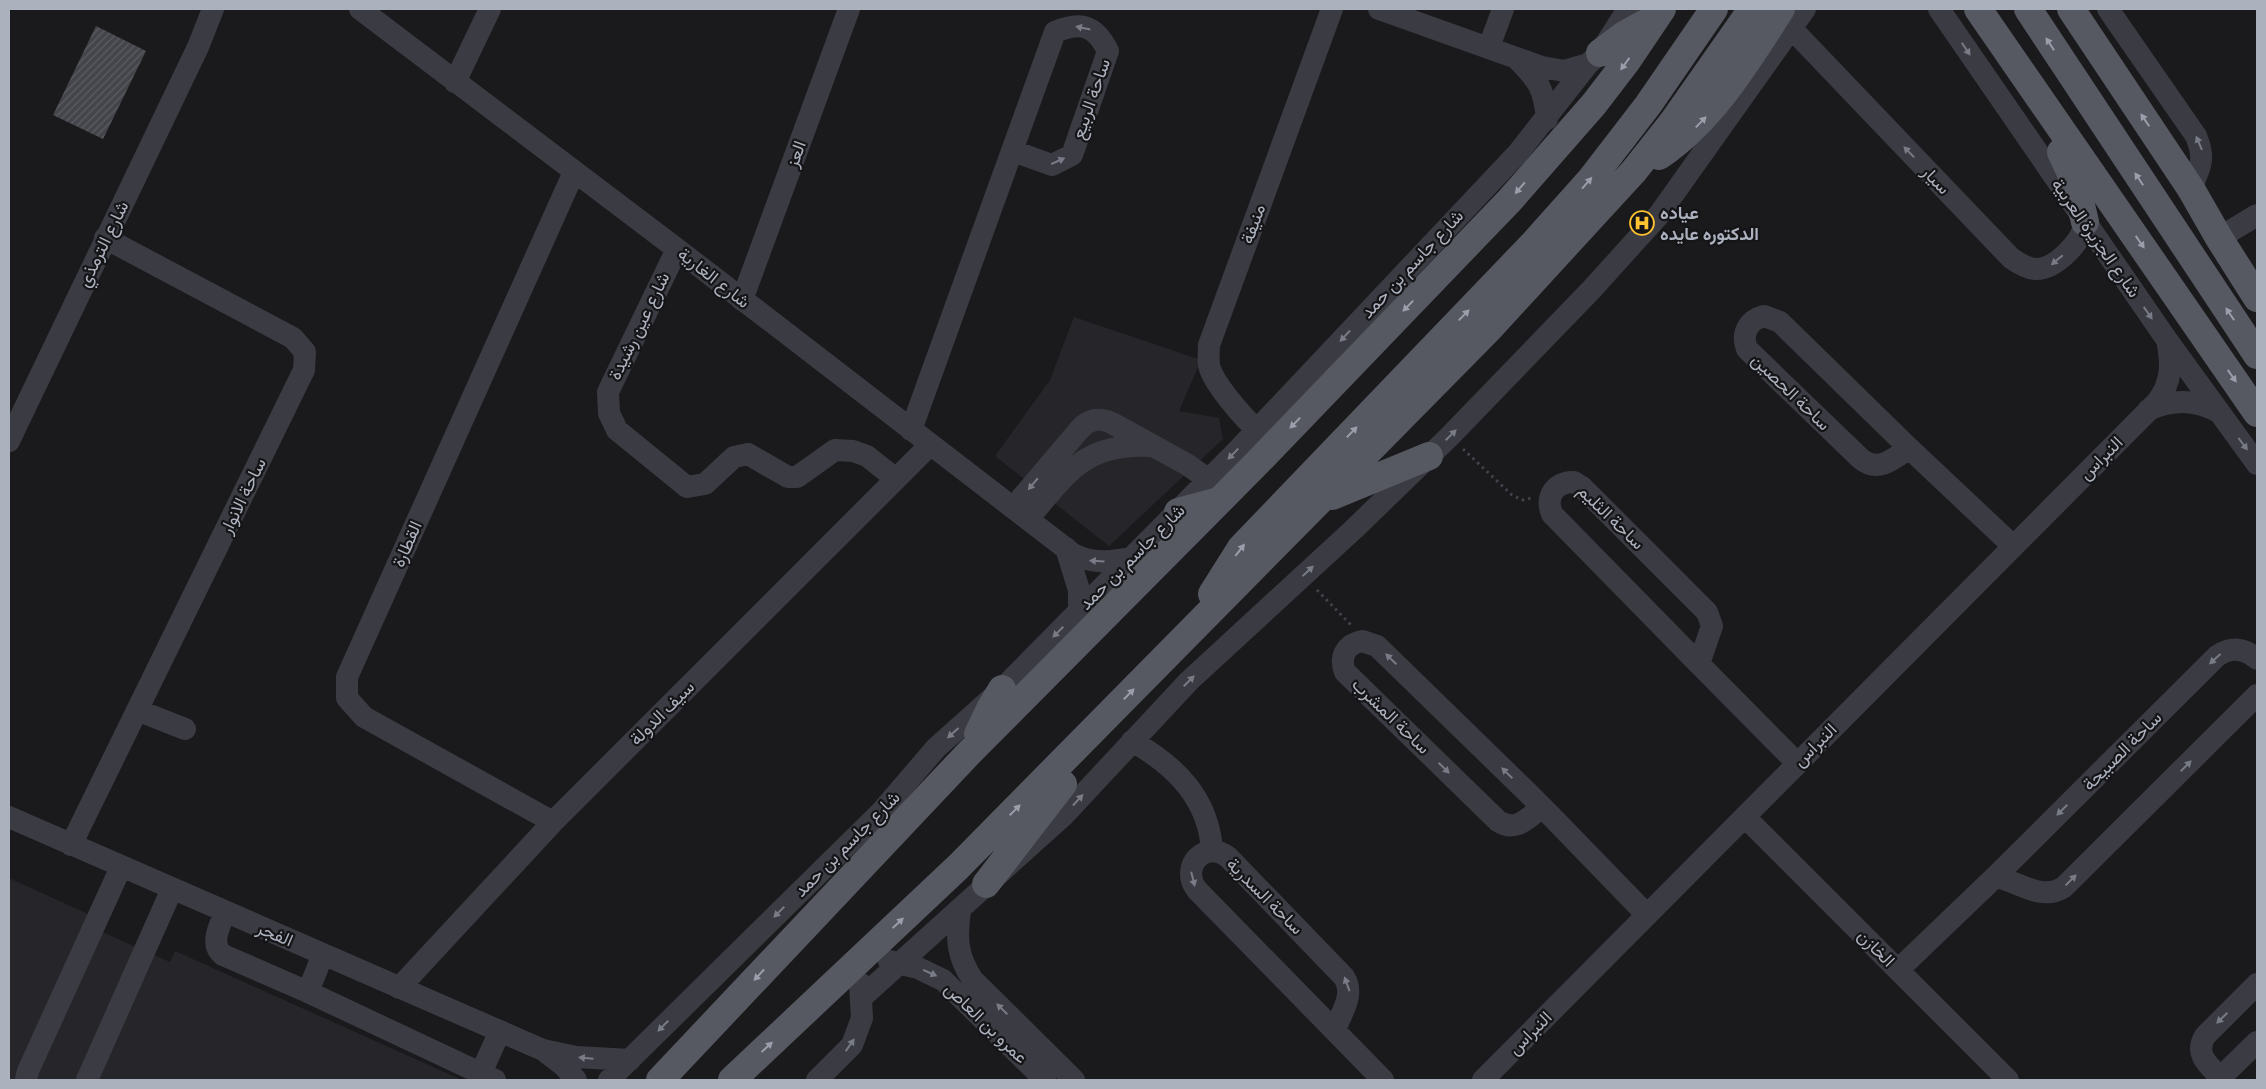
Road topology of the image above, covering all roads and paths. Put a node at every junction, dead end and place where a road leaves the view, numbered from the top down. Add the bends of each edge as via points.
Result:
1 (213, 9) edge
2 (223, 9) edge
3 (360, 9) edge
4 (490, 9) edge
5 (849, 9) edge
6 (1332, 9) edge
7 (1379, 9) edge
8 (1503, 9) edge
9 (1628, 9) edge
10 (1714, 9) edge
11 (1752, 9) edge
12 (1805, 9) edge
13 (1939, 9) edge
14 (1978, 9) edge
15 (2028, 9) edge
16 (2072, 9) edge
17 (2108, 9) edge
18 (1658, 14) edge
19 (1787, 19) edge
20 (198, 46) junction
21 (1489, 47) junction
22 (1594, 58) junction
23 (1518, 59) junction
24 (455, 82) junction
25 (2043, 101) junction
26 (1547, 119) junction
27 (1013, 151) junction
28 (1634, 171) junction
29 (574, 172) junction
30 (2191, 189) junction
31 (2257, 215) edge
32 (2084, 222) junction
33 (105, 238) junction
34 (2219, 238) junction
35 (677, 248) junction
36 (2257, 298) edge
37 (742, 300) junction
38 (2166, 340) junction
39 (2257, 355) edge
40 (2148, 410) junction
41 (2219, 412) junction
42 (2257, 413) edge
43 (14, 419) edge
44 (911, 430) junction
45 (1256, 430) junction
46 (1449, 437) junction
47 (9, 442) edge
48 (930, 444) junction
49 (1154, 446) junction
50 (1909, 448) junction
51 (1429, 456) junction
52 (2257, 464) edge
53 (1061, 466) junction
54 (896, 479) junction
55 (1214, 490) junction
56 (1552, 492) junction
57 (1317, 502) junction
58 (1178, 512) joint
59 (1021, 514) junction
60 (2013, 546) junction
61 (1066, 548) junction
62 (1131, 558) junction
63 (1303, 576) junction
64 (1079, 611) junction
65 (1199, 623) junction
66 (1368, 641) junction
67 (2257, 659) edge
68 (1699, 664) junction
69 (1002, 689) junction
70 (2257, 695) edge
71 (137, 710) junction
72 (185, 729) dead end
73 (1132, 741) junction
74 (1079, 745) junction
75 (969, 753) junction
76 (1797, 764) junction
77 (1542, 807) junction
78 (1744, 816) junction
79 (9, 817) edge
80 (553, 822) junction
81 (71, 845) junction
82 (1212, 851) junction
83 (121, 867) junction
84 (1995, 877) junction
85 (986, 884) junction
86 (172, 889) junction
87 (960, 910) junction
88 (225, 912) junction
89 (1647, 915) junction
90 (323, 954) junction
91 (863, 957) junction
92 (900, 964) junction
93 (1898, 970) junction
94 (2257, 984) edge
95 (400, 988) junction
96 (308, 992) junction
97 (861, 998) junction
98 (1335, 1029) junction
99 (500, 1032) junction
100 (1021, 1042) junction
101 (2257, 1042) edge
102 (542, 1050) junction
103 (630, 1060) junction
104 (488, 1076) edge
105 (2219, 1079) edge
106 (26, 1080) edge
107 (87, 1080) edge
108 (576, 1080) edge
109 (609, 1080) edge
110 (660, 1080) edge
111 (732, 1080) edge
112 (817, 1080) edge
113 (1045, 1080) edge
114 (1074, 1080) edge
115 (1383, 1080) edge
116 (1482, 1080) edge
117 (2008, 1080) edge

1 - 20 street, شارع الترمذي
2 - 20 street, شارع الترمذي
3 - 24 street, شارع الغارية
4 - 24 street
5 - 37 street, العز
6 - 45 street, منيفة via 1209,345 1209,366 1223,391
7 - 21 street
8 - 21 street
9 - 22 street, شارع جاسم بن حمد
65 -> 10 main road via 1215,588 1241,548 1532,245 1591,179 1648,105
11 - 28 main road
12 - 19 street
13 -> 32 street, شارع الجزيرة العربية
14 - 25 main road, شارع الجزيرة العربية
39 -> 15 main road
30 -> 16 main road
30 -> 17 street via 2203,152 2196,136
18 - 22 main road
18 -> 55 main road, شارع جاسم بن حمد via 1594,104 1510,200
28 -> 19 main road via 1681,140 1710,112 1742,69
32 -> 19 street, سيار via 2078,241 2052,265 2036,269 2021,265 1876,118
46 -> 19 street via 1658,216
20 - 33 street, شارع الترمذي
21 - 23 street
22 - 23 street via 1564,71
22 - 26 street, شارع جاسم بن حمد
23 - 26 street via 1537,78 1544,96
24 - 29 street, شارع الغارية
25 - 32 main road via 2057,143 2076,184
25 -> 42 main road, شارع الجزيرة العربية
26 -> 45 street, شارع جاسم بن حمد
27 -> 27 street, ساحة الربيع via 1052,165 1072,155 1108,51 1101,37 1087,27 1069,26 1055,32
27 - 44 street, ساحة الربيع
28 - 57 main road via 1487,331
29 - 35 street, شارع الغارية
29 - 80 street, القطارة via 347,677 347,698 364,717
30 - 34 main road
31 - 34 street
32 -> 38 street, شارع الجزيرة العربية
33 - 43 street, شارع الترمذي
33 - 71 street, ساحة الانوار via 293,338 305,352 304,370
34 - 36 main road
35 - 37 street, شارع الغارية
35 - 54 street, شارع عين رشيدة via 608,392 609,413 617,430 687,487 706,484 734,457 748,454 788,477 797,477 835,450 867,456
37 - 44 street, شارع الغارية
38 - 40 street, النبراس via 2171,359 2168,382 2164,393
38 - 41 street, شارع الجزيرة العربية
40 - 41 street, النبراس via 2162,404 2191,402
40 - 60 street, النبراس
41 -> 52 street, شارع الجزيرة العربية
43 - 47 street, شارع الترمذي
44 - 48 street, شارع الغارية
45 -> 55 street, شارع جاسم بن حمد
46 - 51 street
46 - 56 path via 1517,499
48 - 54 street, سيف الدولة
48 - 59 street, شارع الغارية
49 - 53 street via 1109,449
49 - 53 street via 1104,419 1094,419 1079,430
49 - 55 street via 1188,465
50 - 50 street, ساحة الحصين via 1776,318 1764,316 1749,324 1744,339 1747,349 1866,464 1878,466
50 - 60 street, ساحة الحصين
51 - 57 main road
63 -> 51 street
53 - 59 street
54 - 80 street, سيف الدولة
55 - 58 main road
55 - 75 main road, شارع جاسم بن حمد
56 - 68 street, ساحة الثليم via 1550,509 1555,519
56 - 68 street, ساحة الثليم via 1564,483 1579,484 1707,612 1712,626
57 - 65 main road
58 - 62 street, شارع جاسم بن حمد
59 - 61 street, شارع الغارية
60 - 76 street, النبراس
62 -> 61 street, شارع الغارية via 1089,561
61 - 64 street via 1079,590
62 - 64 street, شارع جاسم بن حمد
63 - 66 path
73 -> 63 street via 1189,681
64 -> 69 street, شارع جاسم بن حمد
74 -> 65 main road
77 -> 66 street via 1377,646
66 -> 77 street, ساحة المشرب via 1357,642 1348,648 1343,657 1345,672 1498,821 1517,826
67 -> 84 street, ساحة الصبيحة via 2237,649 2217,656
68 - 76 street, ساحة الثليم
69 - 75 main road
69 -> 103 street, شارع جاسم بن حمد via 936,748 882,811
84 -> 70 street via 2048,894 2064,888
71 - 72 street
71 - 81 street, ساحة الانوار
73 - 82 street via 1154,753 1182,779 1201,806 1211,832
85 -> 73 street via 1064,815
74 - 85 main road via 1063,783
91 -> 74 main road
75 -> 110 main road, شارع جاسم بن حمد
76 - 78 street, النبراس
77 - 89 street
78 - 89 street, النبراس
78 - 93 street, الخازن
79 - 81 street, الفجر
80 - 95 street, سيف الدولة
81 - 83 street, الفجر
98 -> 82 street, ساحة السدرية via 1350,991 1344,977 1228,857
82 -> 98 street, ساحة السدرية via 1202,854 1194,862 1190,874 1193,885
83 - 86 street, الفجر
83 - 106 street
84 - 93 street, ساحة الصبيحة
85 - 87 street
86 - 88 street, الفجر
86 - 107 street
87 - 92 street
100 -> 87 street, عمرو بن العاص via 961,961 957,935
88 - 90 street, الفجر
88 - 96 street via 216,937 218,951
89 - 116 street, النبراس
90 - 95 street, الفجر
90 - 96 street
91 - 92 street, عمرو بن العاص
91 - 97 street
111 -> 91 main road
92 - 97 street
92 -> 100 street, عمرو بن العاص via 918,968 943,980
93 - 117 street, الخازن
94 -> 105 street via 2201,1042 2204,1061
95 - 99 street, الفجر
96 - 104 street
112 -> 97 street via 852,1045 862,1018
98 - 115 street, ساحة السدرية
99 - 102 street, الفجر
99 - 104 street
100 - 113 street, عمرو بن العاص
100 - 114 street, عمرو بن العاص
101 - 105 street
103 -> 102 street, الفجر via 576,1057
102 - 108 street, الفجر via 564,1066
103 - 109 street, شارع جاسم بن حمد

